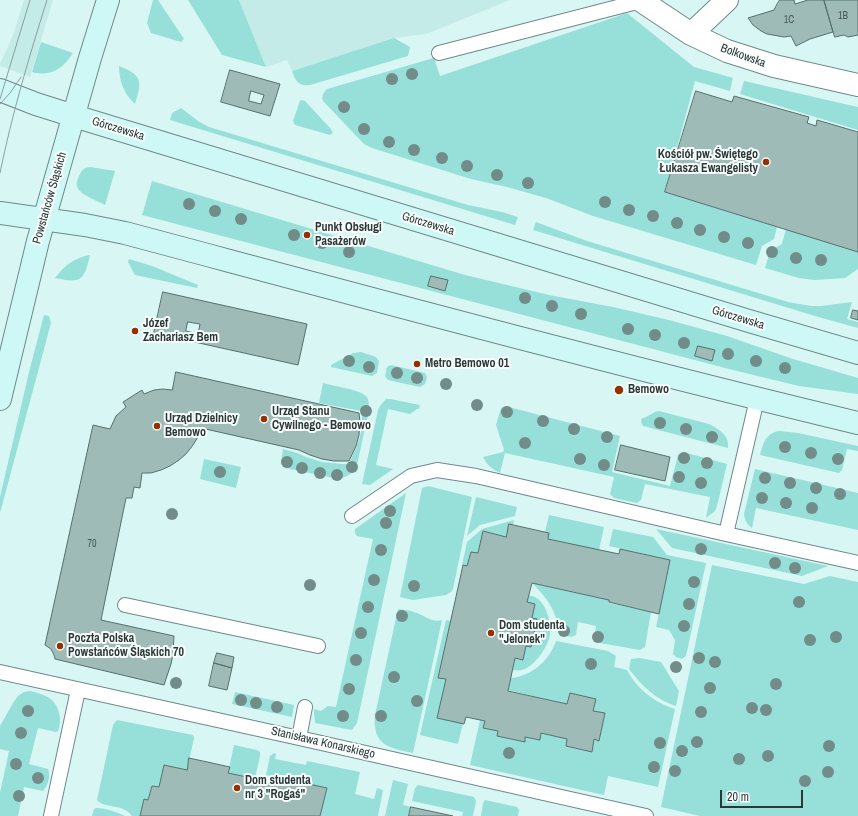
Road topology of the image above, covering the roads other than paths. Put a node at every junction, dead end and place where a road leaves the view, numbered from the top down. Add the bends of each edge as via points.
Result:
1 (108, 0) edge
2 (727, 0) edge
3 (640, 1) edge
4 (691, 34) junction
5 (439, 53) dead end
6 (858, 85) edge
7 (0, 90) edge
8 (74, 116) junction
9 (0, 213) edge
10 (44, 220) junction
11 (858, 353) edge
12 (0, 399) edge
13 (757, 399) junction
14 (858, 423) edge
15 (352, 516) dead end
16 (726, 534) junction
17 (858, 563) edge
18 (125, 605) dead end
19 (318, 646) dead end
20 (0, 672) edge
21 (78, 690) junction
22 (305, 707) dead end
23 (298, 738) junction
24 (630, 814) edge
25 (51, 816) edge
26 (646, 816) edge

1 - 8 main road, Powstańców Śląskich
2 - 4 street
3 - 4 street, Bolkowska
3 - 5 lane
4 - 6 street, Bolkowska via 727,51 774,66
7 - 8 main road, Górczewska
8 - 10 main road, Powstańców Śląskich
8 - 11 main road, Górczewska
9 - 10 main road
10 - 12 main road, Powstańców Śląskich
10 - 13 main road via 125,233
13 - 14 main road
13 - 16 lane
15 - 16 lane via 411,476 437,470 476,476
16 - 17 lane
18 - 19 lane
20 - 21 lane, Stanisława Konarskiego
21 - 23 lane, Stanisława Konarskiego
21 - 25 lane
22 - 23 lane
23 - 24 lane, Stanisława Konarskiego
24 - 26 lane, Stanisława Konarskiego

